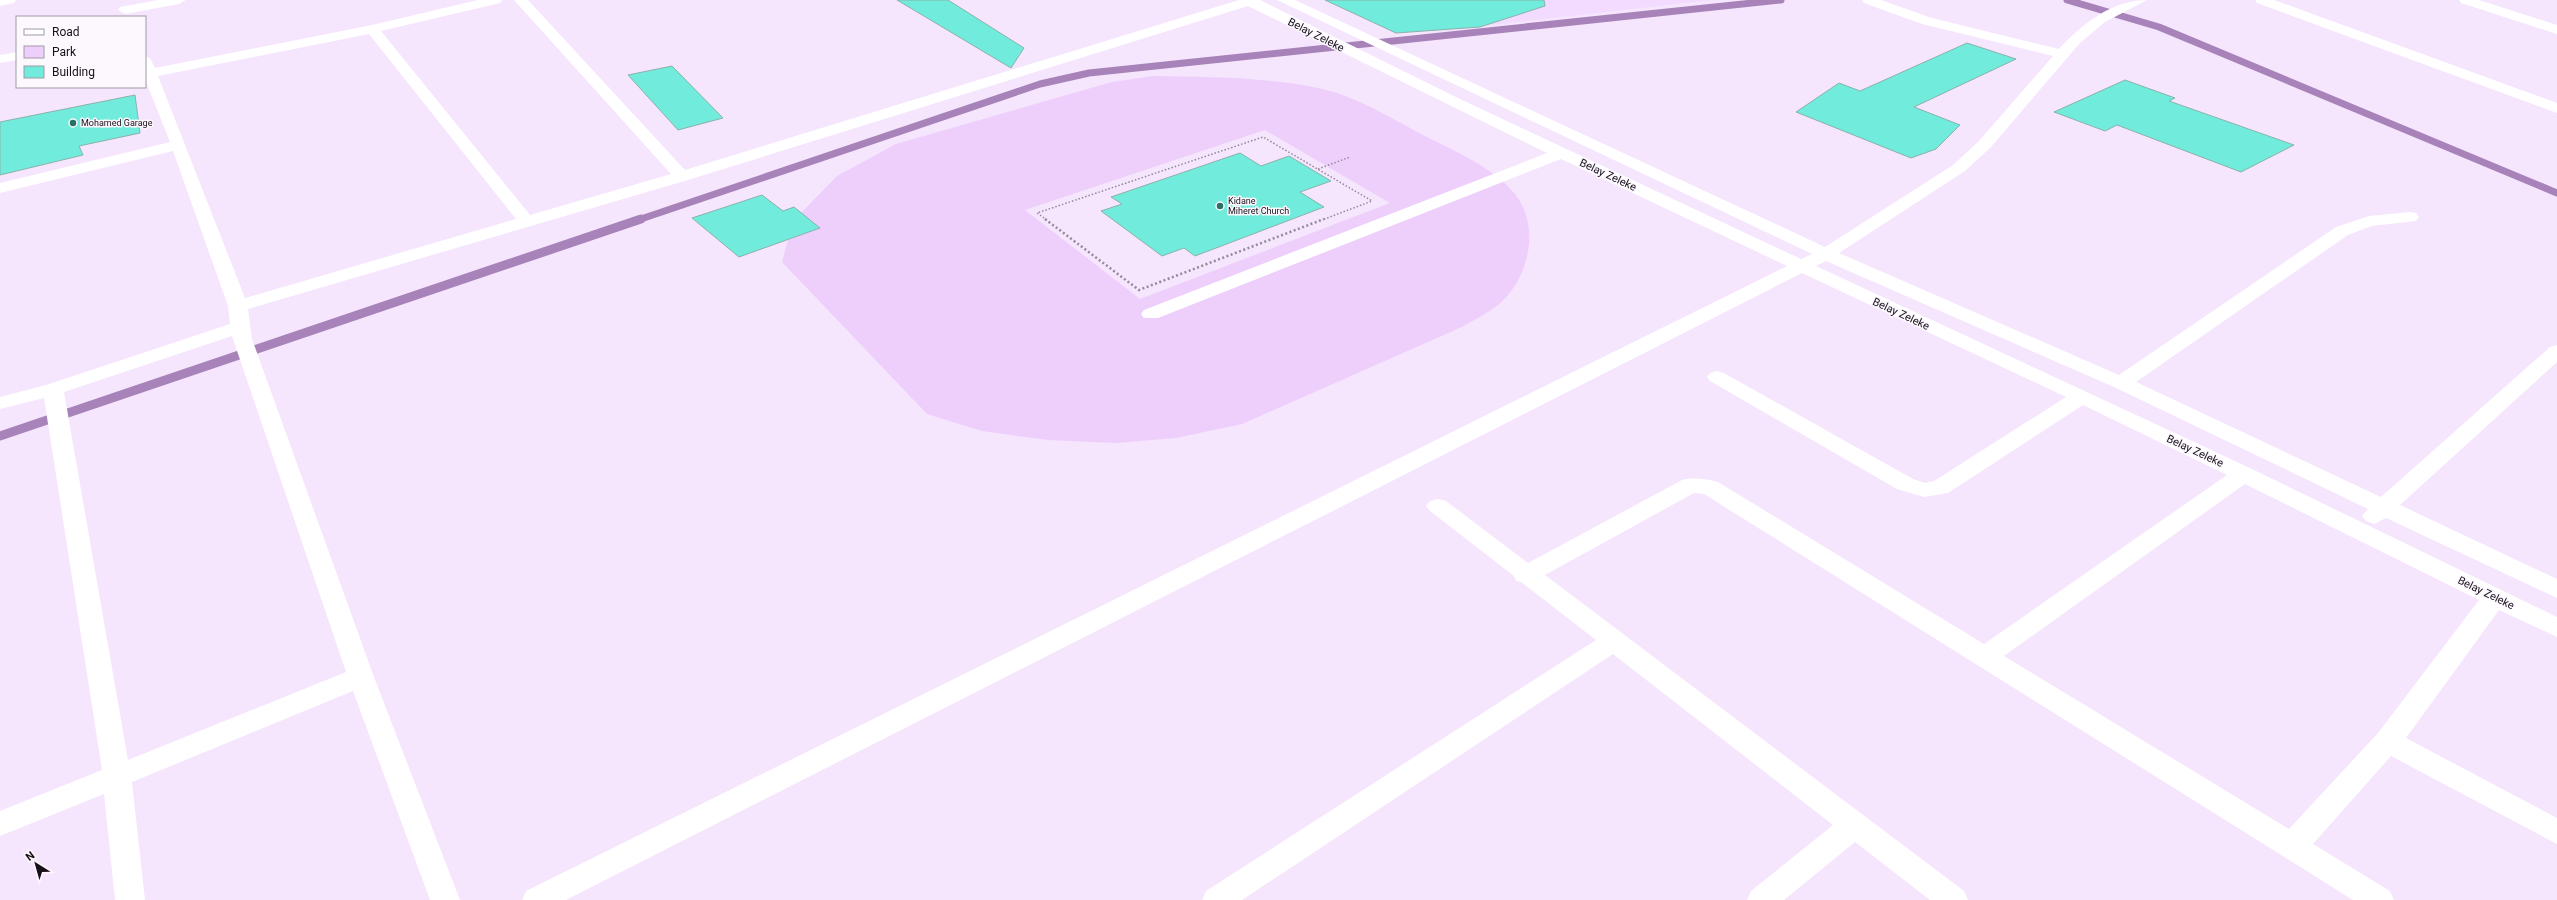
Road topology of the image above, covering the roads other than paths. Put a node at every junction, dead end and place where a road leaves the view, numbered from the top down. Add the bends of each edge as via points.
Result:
1 (9, 0) edge
2 (179, 0) edge
3 (495, 0) edge
4 (521, 0) edge
5 (1249, 0) edge
6 (1284, 0) edge
7 (1869, 0) edge
8 (2140, 0) edge
9 (2262, 0) edge
10 (2466, 0) edge
11 (2512, 0) edge
12 (0, 2) edge
13 (124, 9) edge
14 (2496, 10) junction
15 (372, 29) junction
16 (2557, 30) edge
17 (2062, 54) junction
18 (16, 56) edge
19 (0, 59) edge
20 (148, 67) edge
21 (2557, 108) edge
22 (179, 144) junction
23 (1561, 153) junction
24 (682, 176) junction
25 (0, 188) edge
26 (2410, 217) dead end
27 (527, 222) junction
28 (1826, 254) junction
29 (1802, 268) junction
30 (238, 306) junction
31 (1151, 314) dead end
32 (241, 333) junction
33 (2557, 352) edge
34 (1717, 377) dead end
35 (2121, 383) junction
36 (53, 389) junction
37 (2081, 397) junction
38 (0, 403) edge
39 (2244, 474) junction
40 (1438, 506) dead end
41 (2383, 507) junction
42 (2359, 531) junction
43 (1525, 574) junction
44 (2557, 589) edge
45 (2495, 597) junction
46 (2557, 628) edge
47 (1614, 641) junction
48 (1986, 655) junction
49 (361, 677) junction
50 (2388, 741) junction
51 (117, 777) junction
52 (0, 824) edge
53 (1854, 825) junction
54 (2557, 832) edge
55 (2292, 846) junction
56 (130, 900) edge
57 (445, 900) edge
58 (537, 900) edge
59 (1217, 900) edge
60 (1762, 900) edge
61 (1953, 900) edge
62 (2379, 900) edge

1 - 12 street
2 - 13 street
3 - 15 street
4 - 24 street
5 - 23 street, Belay Zeleke via 1355,55
5 - 24 street
6 - 28 street, Belay Zeleke
7 - 17 street via 1927,21
8 - 17 street via 2100,19
9 - 21 street
10 - 14 street
11 - 14 street
14 - 16 street
15 - 20 street
15 - 27 street
17 - 28 street via 1985,144 1959,168
18 - 19 street
20 - 22 street
22 - 25 street
22 - 30 street
23 - 29 street, Belay Zeleke
23 - 31 street
24 - 27 street
26 - 35 street via 2369,221 2342,231
27 - 30 street
28 - 29 street
28 - 35 street, Belay Zeleke
29 - 37 street, Belay Zeleke
29 - 58 street
30 - 32 street
32 - 36 street
32 - 49 street
33 - 41 street
34 - 37 street via 1905,484 1924,490 1940,488
35 - 41 street, Belay Zeleke
36 - 38 street
36 - 51 street
37 - 39 street, Belay Zeleke
39 - 42 street, Belay Zeleke
39 - 48 street
40 - 43 street
41 - 42 street
41 - 44 street, Belay Zeleke
42 - 45 street, Belay Zeleke
43 - 47 street
43 - 48 street via 1690,486 1701,484 1710,487
45 - 46 street, Belay Zeleke
45 - 50 street
47 - 53 street
47 - 59 street
48 - 55 street
49 - 51 street
49 - 57 street
50 - 54 street
50 - 55 street
51 - 52 street
51 - 56 street
53 - 60 street
53 - 61 street
55 - 62 street

